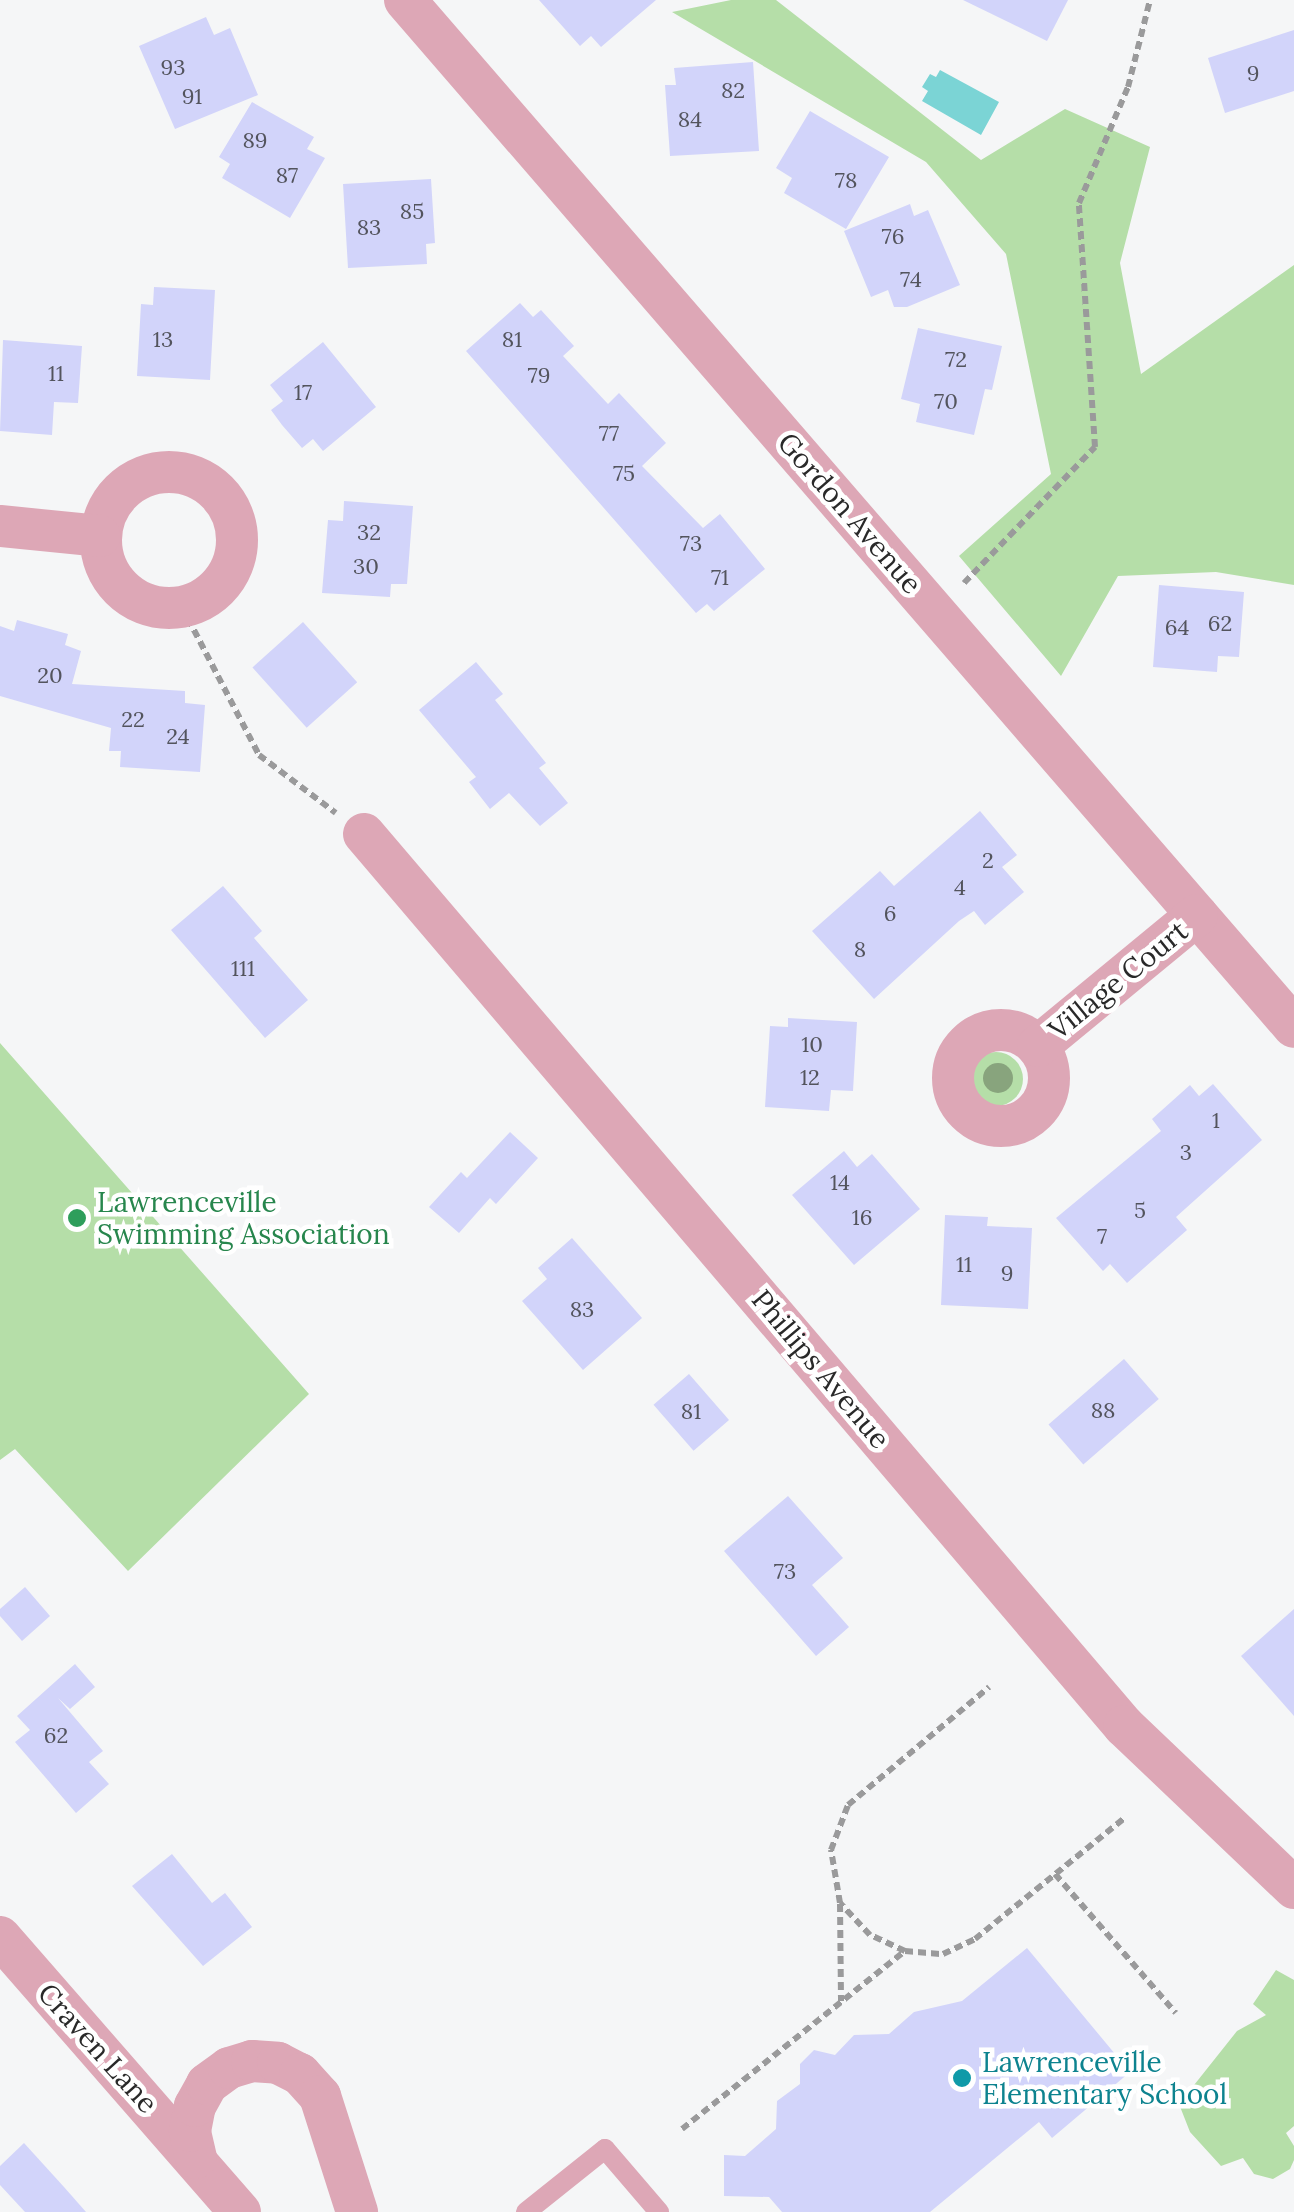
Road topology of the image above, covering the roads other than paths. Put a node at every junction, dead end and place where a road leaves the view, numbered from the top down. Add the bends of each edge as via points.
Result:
1 (405, 0) edge
2 (0, 526) edge
3 (100, 536) junction
4 (364, 834) road end
5 (1198, 915) junction
6 (1294, 1027) edge
7 (1038, 1046) dead end
8 (1294, 1888) edge
9 (0, 1937) edge
10 (196, 2158) junction
11 (240, 2212) edge
12 (357, 2212) edge
13 (526, 2212) edge
14 (659, 2212) edge

1 - 5 street, Gordon Avenue
2 - 3 street
3 - 3 street via 110,576 124,592 141,603 182,607 222,584 239,541 223,497 184,472 138,478 118,493
4 - 8 street, Phillips Avenue via 1124,1726
5 - 6 street, Gordon Avenue
5 - 7 street, Village Court
9 - 10 street, Craven Lane
10 - 11 street, Craven Lane
10 - 12 street, Craven Lane via 190,2131 207,2084 252,2061 278,2063 320,2096
13 - 14 lane via 605,2150

